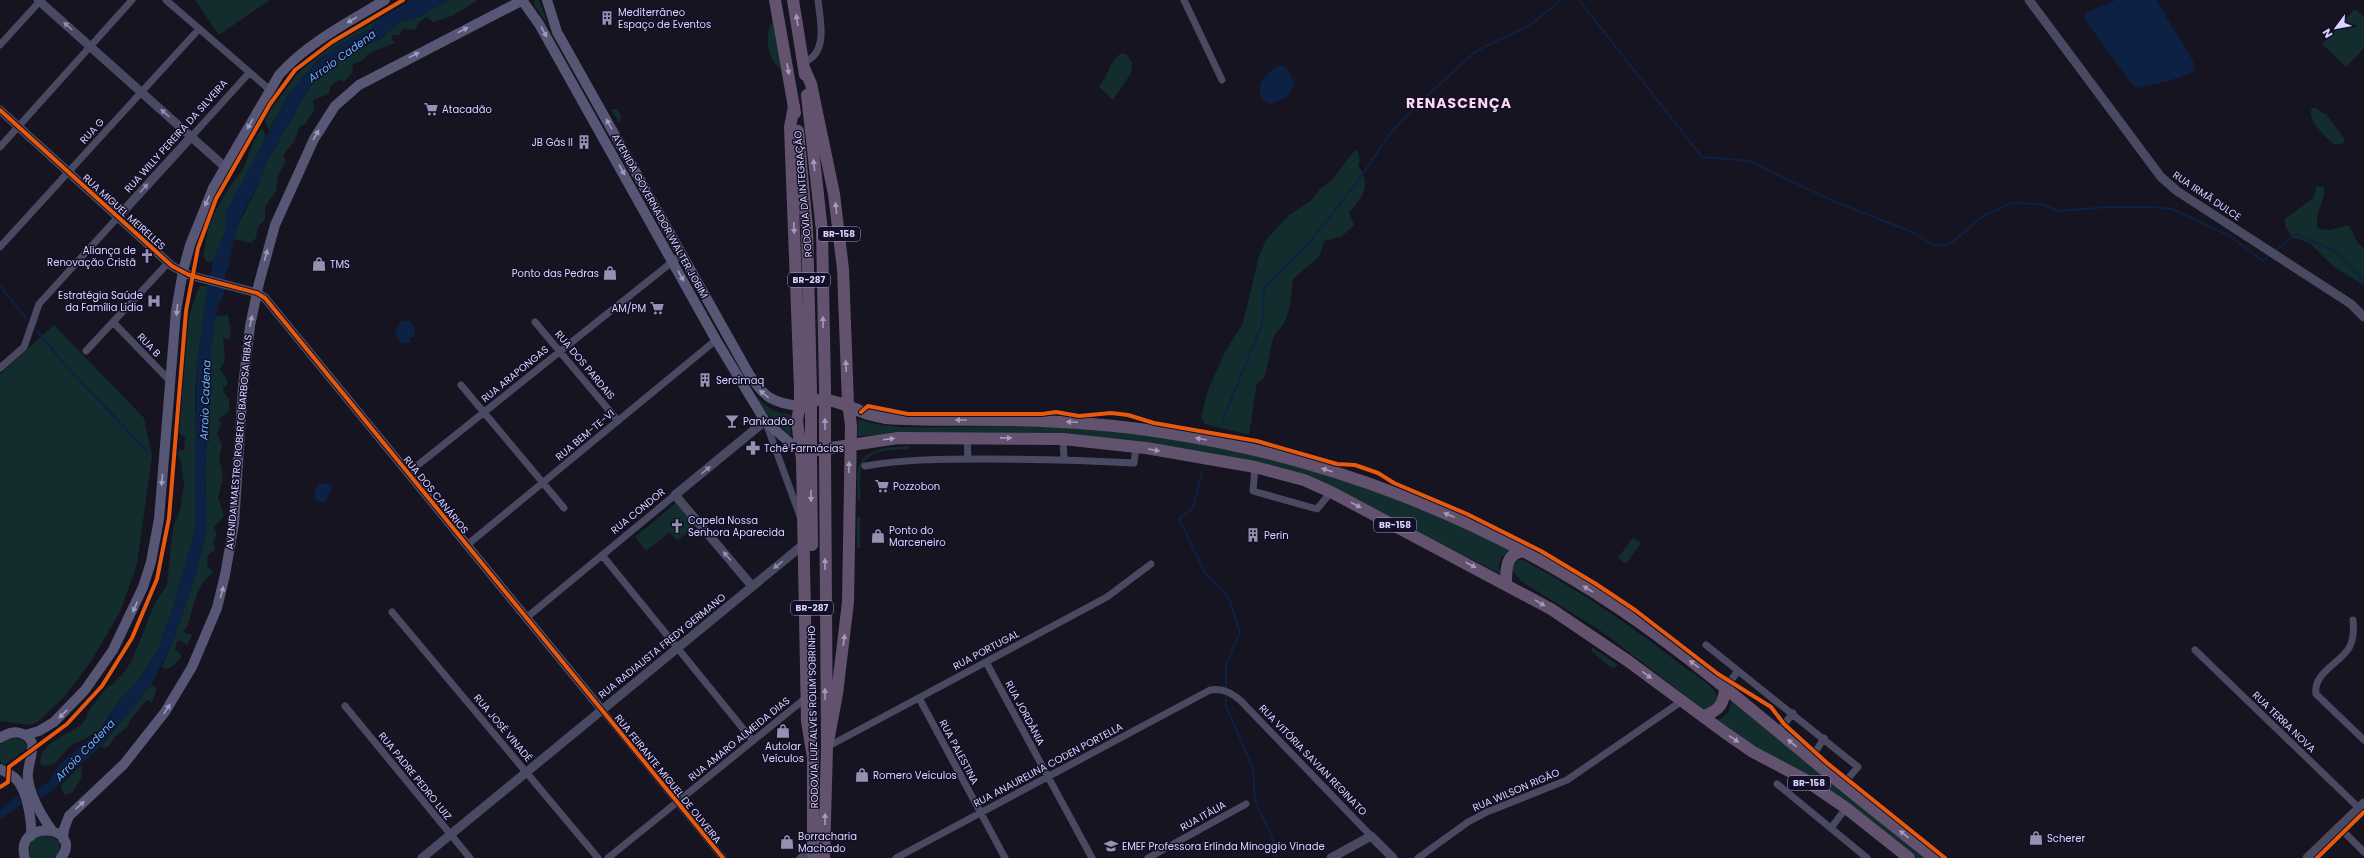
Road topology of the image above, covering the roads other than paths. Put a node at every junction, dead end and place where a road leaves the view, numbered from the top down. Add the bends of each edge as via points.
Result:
1 (39, 0) edge
2 (132, 0) edge
3 (166, 0) edge
4 (385, 0) edge
5 (523, 0) edge
6 (547, 0) edge
7 (775, 0) edge
8 (794, 0) edge
9 (818, 0) edge
10 (1184, 0) edge
11 (2029, 0) edge
12 (199, 29) junction
13 (0, 45) edge
14 (90, 47) junction
15 (804, 65) junction
16 (249, 72) junction
17 (1222, 80) dead end
18 (270, 90) junction
19 (141, 92) junction
20 (794, 106) junction
21 (0, 110) edge
22 (18, 127) junction
23 (191, 137) junction
24 (0, 147) edge
25 (225, 167) junction
26 (68, 172) junction
27 (118, 217) junction
28 (0, 247) edge
29 (682, 254) junction
30 (672, 261) junction
31 (168, 263) junction
32 (183, 271) junction
33 (257, 293) junction
34 (2364, 317) edge
35 (113, 322) junction
36 (535, 322) dead end
37 (716, 340) junction
38 (86, 351) dead end
39 (560, 351) junction
40 (0, 368) edge
41 (170, 382) junction
42 (461, 385) dead end
43 (848, 404) junction
44 (800, 406) junction
45 (484, 412) junction
46 (618, 421) junction
47 (765, 421) junction
48 (967, 437) junction
49 (1064, 439) junction
50 (850, 444) junction
51 (799, 446) junction
52 (1136, 447) junction
53 (811, 457) joint
54 (825, 458) joint
55 (968, 459) junction
56 (1064, 460) junction
57 (865, 466) dead end
58 (1255, 467) junction
59 (408, 473) junction
60 (543, 483) junction
61 (1331, 492) junction
62 (676, 495) junction
63 (564, 508) dead end
64 (803, 523) junction
65 (804, 544) junction
66 (467, 546) junction
67 (1523, 551) junction
68 (602, 555) junction
69 (1151, 564) dead end
70 (1506, 583) junction
71 (752, 586) junction
72 (392, 612) dead end
73 (526, 618) junction
74 (2353, 620) dead end
75 (1706, 645) dead end
76 (677, 648) junction
77 (2195, 650) dead end
78 (986, 662) junction
79 (1738, 671) junction
80 (1725, 688) junction
81 (1210, 690) joint
82 (807, 696) junction
83 (919, 698) junction
84 (1682, 701) junction
85 (345, 706) dead end
86 (602, 710) junction
87 (1793, 713) junction
88 (1703, 716) junction
89 (1778, 732) junction
90 (1, 735) edge
91 (25, 735) junction
92 (1824, 738) junction
93 (2364, 740) edge
94 (753, 741) junction
95 (827, 747) junction
96 (813, 758) junction
97 (1811, 759) junction
98 (29, 764) junction
99 (526, 772) junction
100 (4, 773) edge
101 (1048, 776) junction
102 (25, 784) junction
103 (1777, 784) dead end
104 (1843, 784) junction
105 (677, 802) junction
106 (1246, 804) dead end
107 (2362, 806) edge
108 (1846, 808) junction
109 (34, 810) junction
110 (980, 812) junction
111 (1831, 828) junction
112 (2339, 828) junction
113 (51, 830) junction
114 (451, 834) junction
115 (31, 836) junction
116 (1371, 836) junction
117 (64, 838) junction
118 (2364, 852) edge
119 (813, 853) edge
120 (25, 858) edge
121 (61, 858) edge
122 (422, 858) edge
123 (470, 858) edge
124 (598, 858) edge
125 (608, 858) edge
126 (723, 858) edge
127 (800, 858) edge
128 (824, 858) edge
129 (896, 858) edge
130 (1005, 858) edge
131 (1092, 858) edge
132 (1148, 858) edge
133 (1330, 858) edge
134 (1394, 858) edge
135 (1418, 858) edge
136 (1867, 858) edge
137 (1908, 858) edge
138 (1934, 858) edge
139 (2307, 858) edge

1 - 13 street
14 -> 1 street
2 - 14 street
3 - 12 street
4 -> 18 main road via 286,66
5 -> 30 main road, AVENIDA GOVERNADOR WALTER JOBIM via 540,24
33 -> 5 main road, AVENIDA MAESTRO ROBERTO BARBOSA RIBAS via 284,202 314,139 335,106 353,90 378,74
29 -> 6 main road, AVENIDA GOVERNADOR WALTER JOBIM via 557,32
7 -> 20 highway, RODOVIA DA INTEGRAÇÃO
15 -> 8 highway, RODOVIA DA INTEGRAÇÃO / BR-158
9 - 15 street via 822,38 816,51
10 - 17 street
11 - 34 street, RUA IRMÃ DULCE via 2160,177 2177,191 2351,304
12 - 16 street
12 - 19 street, RUA G
14 - 19 street
14 - 22 street
43 -> 15 highway, BR-158 via 843,269 834,194 811,84
54 -> 15 highway, RODOVIA DA INTEGRAÇÃO / BR-287, bridge via 822,231
16 - 18 street
16 - 23 street, RUA WILLY PEREIRA DA SILVEIRA
18 -> 25 main road
23 -> 19 street
19 - 26 street, RUA G
20 -> 44 highway via 790,127
20 - 53 highway, RODOVIA DA INTEGRAÇÃO / BR-287, bridge via 807,228
21 - 22 street, RUA MIGUEL MEIRELLES
22 - 24 street
22 - 26 street, RUA MIGUEL MEIRELLES
23 - 25 street
27 -> 23 street, RUA WILLY PEREIRA DA SILVEIRA
25 -> 32 main road via 204,208
26 - 27 street, RUA MIGUEL MEIRELLES
26 - 28 street, RUA G
27 - 31 street, RUA MIGUEL MEIRELLES
27 - 40 street, RUA WILLY PEREIRA DA SILVEIRA via 39,304 24,346
29 - 30 street, RUA ARAPONGAS
44 -> 29 main road, AVENIDA GOVERNADOR WALTER JOBIM via 784,404 761,393
30 -> 37 main road, AVENIDA GOVERNADOR WALTER JOBIM
30 - 39 street, RUA ARAPONGAS
31 - 32 street, RUA MIGUEL MEIRELLES
31 - 35 street
32 - 33 street, RUA MIGUEL MEIRELLES
32 -> 41 main road via 176,311
33 - 59 street, RUA DOS CANÁRIOS via 266,299
117 -> 33 main road, AVENIDA MAESTRO ROBERTO BARBOSA RIBAS via 69,816 124,764 165,712 192,667 217,608 227,569 234,524 246,350
35 - 38 street
35 - 41 street, RUA B
36 - 39 street, RUA DOS PARDAIS
37 - 46 street, RUA BEM-TE-VI
37 - 47 main road, AVENIDA GOVERNADOR WALTER JOBIM
39 - 45 street, RUA ARAPONGAS
39 - 46 street, RUA DOS PARDAIS
41 -> 91 main road via 159,519 151,562 143,586 113,650 85,690 54,722 39,731
42 - 45 street
43 - 44 highway via 822,399 809,400
43 - 50 highway, BR-287
67 -> 43 highway, BR-158 via 1485,530 1366,482 1293,460 1223,443 1098,424 885,418 861,412
44 - 51 highway via 797,420
45 - 59 street, RUA ARAPONGAS
45 - 60 street
46 - 60 street, RUA BEM-TE-VI
47 - 51 main road, AVENIDA GOVERNADOR WALTER JOBIM via 790,443
62 -> 47 street, RUA CONDOR
47 - 64 street, AVENIDA GOVERNADOR WALTER JOBIM
48 -> 49 highway, BR-158
50 -> 48 highway, BR-158 via 898,438
48 - 55 street
49 - 52 highway, BR-158
49 - 56 street
50 - 51 highway, BR-158 via 818,450
95 -> 50 highway, BR-287 via 848,602
51 - 64 highway, BR-287 via 802,460
52 - 56 street via 1134,463
52 -> 58 highway, BR-158
53 -> 96 highway, RODOVIA LUIZ ALVES ROLIM SOBRINHO / BR-287
95 -> 54 highway, RODOVIA LUIZ ALVES ROLIM SOBRINHO / BR-287
55 - 56 street
55 - 57 street via 892,461
58 - 61 highway, BR-158 via 1296,478
58 - 61 street via 1253,490 1317,509
59 - 66 street, RUA DOS CANÁRIOS
60 - 63 street
60 - 66 street, RUA BEM-TE-VI
61 -> 70 highway, BR-158
62 - 68 street, RUA CONDOR
71 -> 62 street
64 - 65 highway, BR-287
65 -> 71 street, RUA RADIALISTA FREDY GERMANO
65 - 82 highway, BR-287
66 - 73 street, RUA DOS CANÁRIOS
67 - 70 highway via 1516,552 1506,564
80 -> 67 highway, BR-158 via 1618,607
68 - 73 street, RUA CONDOR
68 - 76 street
69 - 78 street, RUA PORTUGAL via 1107,597
70 -> 84 highway, BR-158 via 1586,632
71 - 76 street, RUA RADIALISTA FREDY GERMANO
72 - 99 street, RUA JOSÉ VINADÉ
73 - 86 street, RUA DOS CANÁRIOS
74 - 93 street via 2352,640 2348,649 2317,681 2316,694
75 - 79 street
76 - 86 street, RUA RADIALISTA FREDY GERMANO
76 - 94 street
77 - 107 street, RUA TERRA NOVA
78 - 83 street, RUA PORTUGAL
78 - 101 street, RUA JORDÂNIA
79 - 80 street
79 - 87 street
80 - 88 highway via 1722,704 1716,711
80 - 89 highway, BR-158
81 - 101 street, RUA ANAURELINA CODEN PORTELLA
81 - 116 street, RUA VITÓRIA SAVIAN REGINATO via 1219,688 1232,694
82 - 94 street, RUA AMARO ALMEIDA DIAS
82 - 96 highway, BR-287
83 - 95 street, RUA PORTUGAL
83 - 110 street, RUA PALESTINA
84 - 88 highway, BR-158
84 - 135 street, RUA WILSON RIGÃO via 1566,780 1468,822
85 - 114 street, RUA PADRE PEDRO LUIZ
86 - 99 street, RUA RADIALISTA FREDY GERMANO
86 - 105 street, RUA FEIRANTE MIGUEL DE OLIVEIRA
87 - 89 street
87 - 92 street
88 -> 108 highway, BR-158 via 1753,752 1802,778
97 -> 89 highway, BR-158
90 - 91 main road via 15,732
91 - 98 main road via 32,743
92 - 97 street
92 - 104 street via 1858,767
94 - 105 street, RUA AMARO ALMEIDA DIAS
128 -> 95 highway, RODOVIA LUIZ ALVES ROLIM SOBRINHO / BR-287
96 - 119 highway, RODOVIA LUIZ ALVES ROLIM SOBRINHO / BR-287
97 - 104 highway, BR-158
98 - 100 main road via 23,770
98 - 102 main road
99 - 114 street, RUA RADIALISTA FREDY GERMANO
99 - 124 street, RUA JOSÉ VINADÉ
100 - 102 main road
101 - 110 street, RUA ANAURELINA CODEN PORTELLA
101 - 131 street, RUA JORDÂNIA
102 - 109 main road
103 - 111 street
138 -> 104 highway, BR-158
105 - 125 street, RUA AMARO ALMEIDA DIAS
105 - 126 street, RUA FEIRANTE MIGUEL DE OLIVEIRA
106 - 132 street, RUA ITÁLIA
107 - 112 street
108 - 111 street
108 - 137 highway, BR-158
109 - 113 main road
109 - 115 main road
110 - 129 street, RUA ANAURELINA CODEN PORTELLA
110 - 130 street, RUA PALESTINA
111 - 136 street
112 - 118 street
112 - 139 street
113 - 115 main road via 40,830
113 - 117 main road
114 - 122 street, RUA RADIALISTA FREDY GERMANO
114 - 123 street, RUA PADRE PEDRO LUIZ
115 - 120 main road via 24,846
116 - 133 street
116 - 134 street, RUA VITÓRIA SAVIAN REGINATO
117 - 121 main road, AVENIDA MAESTRO ROBERTO BARBOSA RIBAS via 66,846
119 - 127 street

